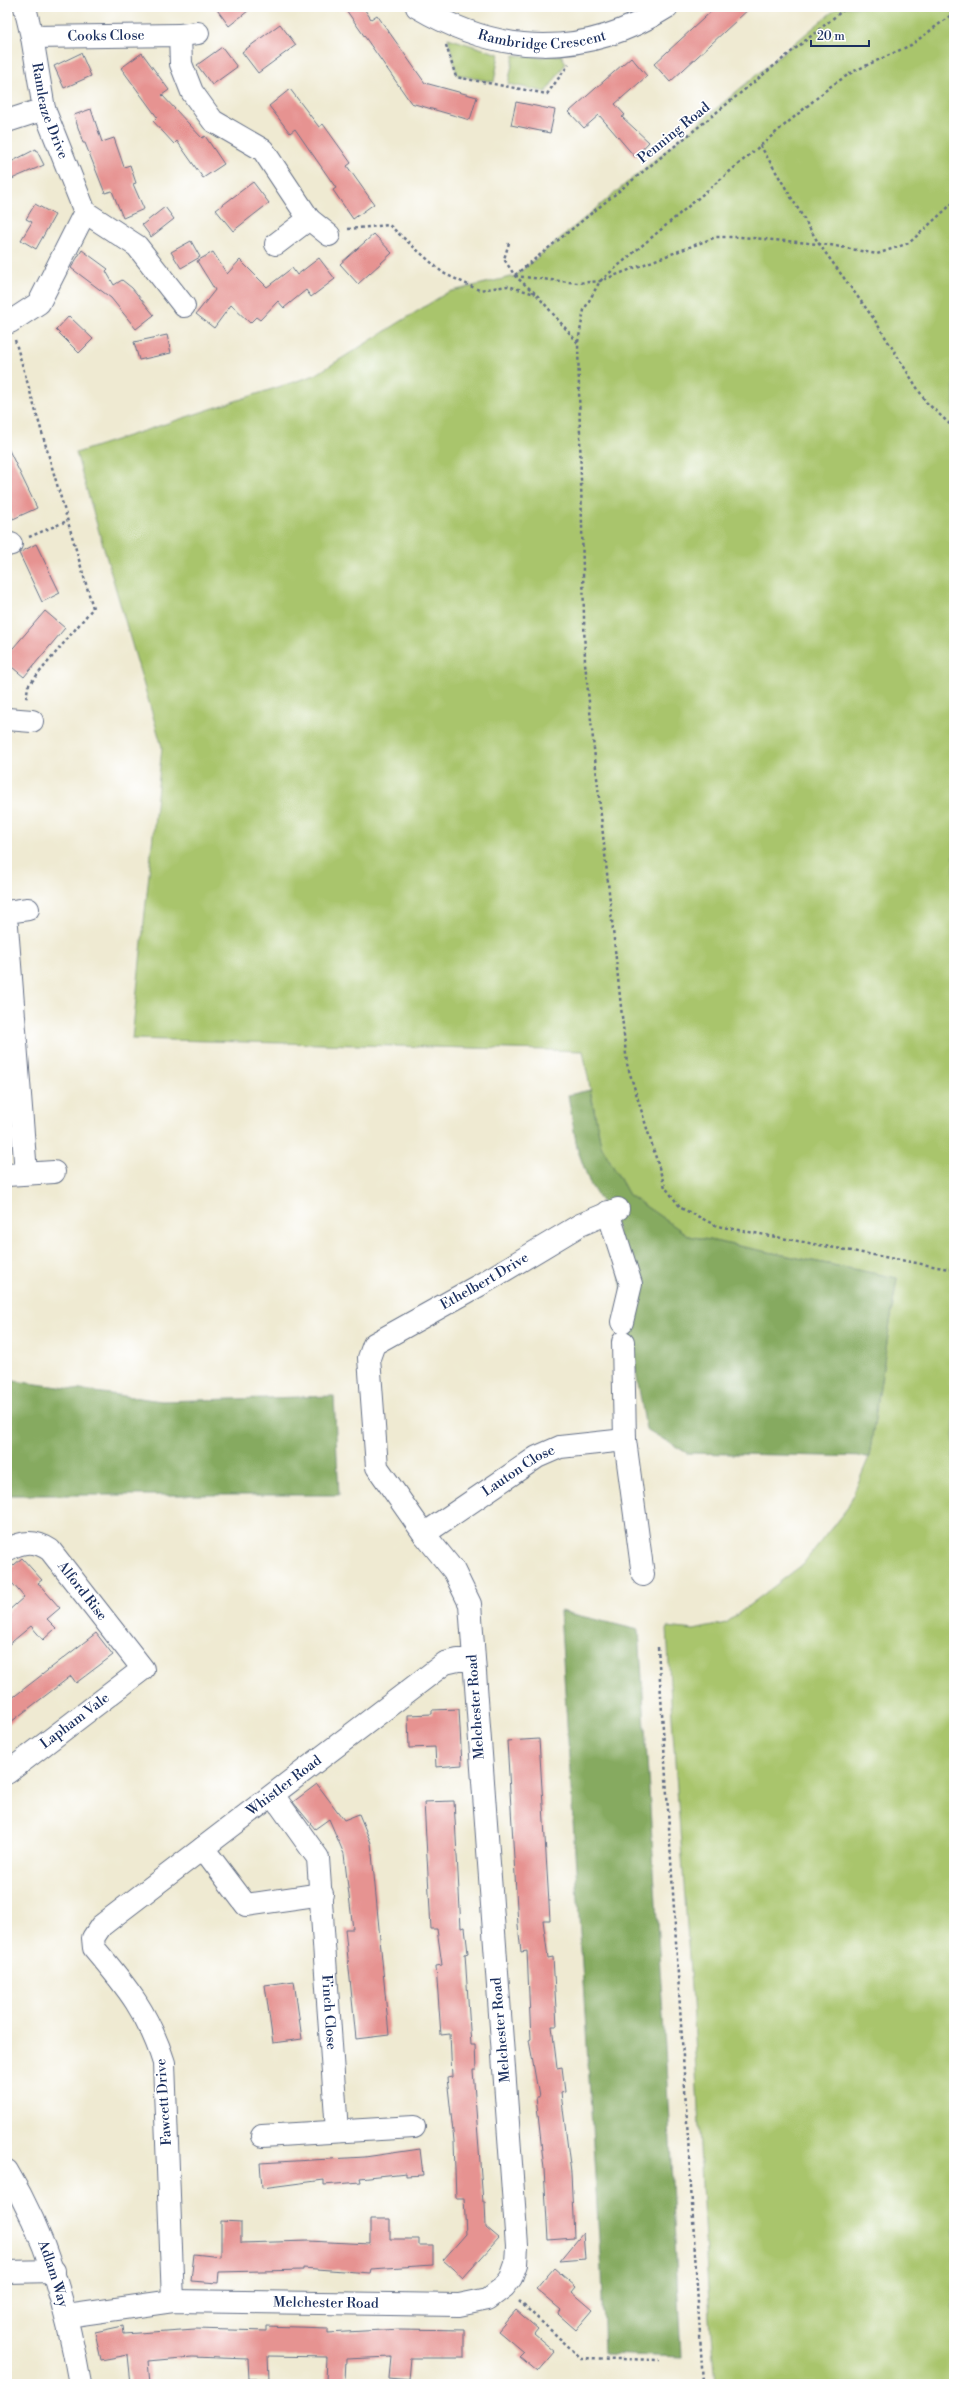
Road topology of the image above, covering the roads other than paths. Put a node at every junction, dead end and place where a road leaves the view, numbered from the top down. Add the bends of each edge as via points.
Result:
1 (25, 7) edge
2 (417, 7) edge
3 (667, 7) edge
4 (32, 37) junction
5 (44, 109) junction
6 (7, 121) edge
7 (85, 212) junction
8 (276, 244) dead end
9 (184, 306) dead end
10 (8, 324) edge
11 (7, 926) edge
12 (54, 1172) dead end
13 (16, 1174) edge
14 (368, 1358) joint
15 (625, 1440) junction
16 (424, 1534) junction
17 (7, 1550) edge
18 (643, 1574) dead end
19 (473, 1660) junction
20 (143, 1669) joint
21 (7, 1773) edge
22 (273, 1795) junction
23 (203, 1848) junction
24 (322, 1894) junction
25 (101, 1926) joint
26 (414, 2126) dead end
27 (338, 2132) junction
28 (262, 2136) dead end
29 (7, 2171) edge
30 (54, 2271) junction
31 (7, 2272) edge
32 (174, 2301) junction
33 (67, 2316) junction
34 (80, 2384) edge

1 - 4 street, Ramleaze Drive
2 - 3 street, Rambridge Crescent via 447,24 482,37 524,45 546,46 617,34
4 - 5 street, Ramleaze Drive
4 - 8 street, Cooks Close via 189,34 181,64 192,92 213,121 263,150 321,228
5 - 6 street
5 - 7 street, Ramleaze Drive
7 - 9 street via 137,246
7 - 10 street via 39,303
11 - 13 street
12 - 13 street
14 - 15 street, Ethelbert Drive via 374,1344 580,1225 613,1210 631,1284 622,1332
14 - 16 street, Melchester Road via 377,1467
15 - 16 street, Lauton Close via 560,1447 537,1458
15 - 18 street
16 - 19 street, Melchester Road via 454,1571 470,1604
17 - 20 street, Alford Rise via 24,1542 42,1544 50,1550
19 - 22 street, Whistler Road via 445,1663
19 - 32 street, Melchester Road via 517,2217 516,2264 504,2287 488,2299 459,2306
20 - 21 street, Lapham Vale
22 - 23 street, Whistler Road
22 - 24 street, Finch Close via 318,1858
23 - 24 street via 246,1905
23 - 25 street, Whistler Road
24 - 27 street, Finch Close
25 - 32 street, Fawcett Drive via 93,1938 94,1948 138,2003 155,2035 164,2063
26 - 27 street
27 - 28 street
29 - 30 street, Adlam Way via 31,2215
30 - 31 street
30 - 33 street, Adlam Way
32 - 33 street, Melchester Road
33 - 34 street, Adlam Way

